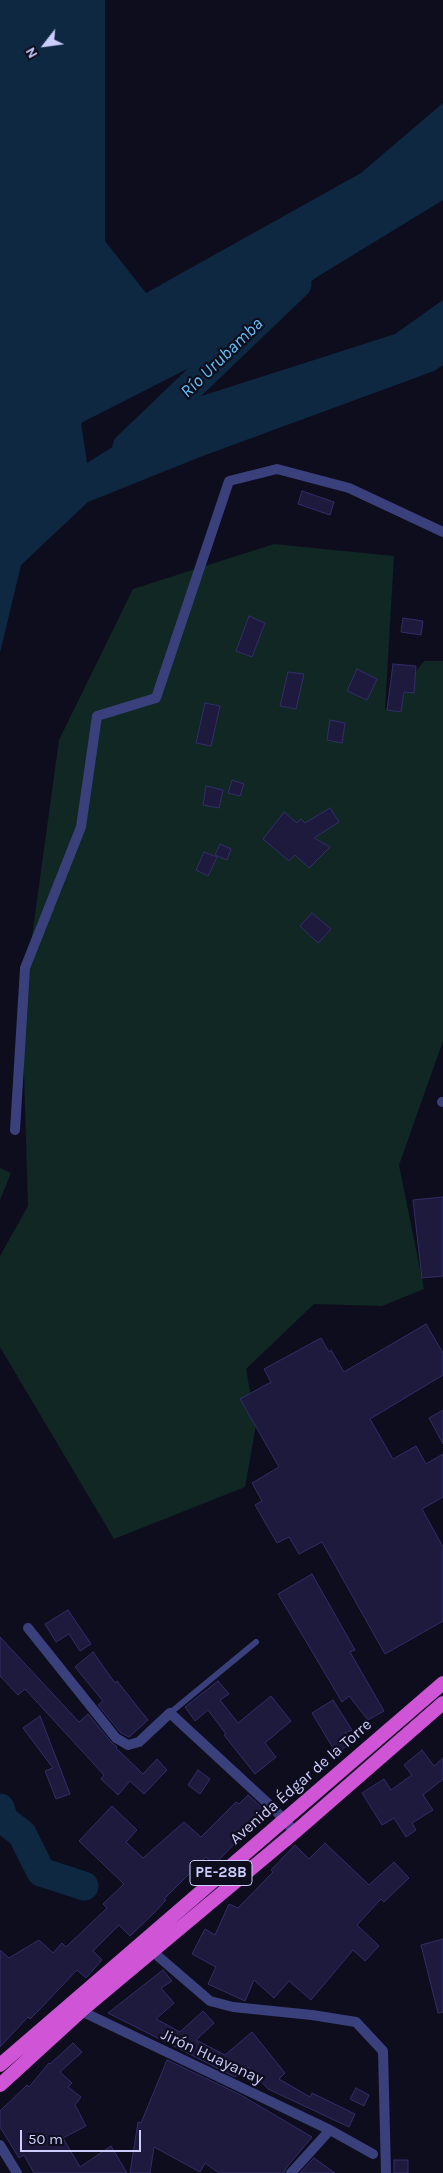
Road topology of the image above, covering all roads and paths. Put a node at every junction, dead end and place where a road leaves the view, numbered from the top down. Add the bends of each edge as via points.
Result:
1 (443, 532) edge
2 (15, 1130) dead end
3 (28, 1628) dead end
4 (256, 1642) dead end
5 (443, 1683) edge
6 (443, 1703) edge
7 (170, 1713) junction
8 (284, 1819) junction
9 (294, 1832) junction
10 (152, 1952) junction
11 (81, 2011) junction
12 (0, 2065) edge
13 (0, 2085) edge
14 (330, 2130) junction
15 (0, 2145) edge
16 (372, 2154) dead end
17 (16, 2173) edge
18 (291, 2173) edge
19 (386, 2173) edge

1 - 2 street via 349,488 277,469 229,481 156,698 97,716 82,827 25,968
3 - 7 street via 116,1738 128,1745 139,1742
4 - 7 lane
5 - 8 highway, Avenida Édgar de la Torre / PE-28B
6 - 9 highway, Avenida Édgar de la Torre / PE-28B
7 - 8 street
8 - 9 street
8 - 12 highway, Avenida Édgar de la Torre / PE-28B
9 - 10 highway, Avenida Édgar de la Torre / PE-28B
10 - 11 highway, Avenida Édgar de la Torre / PE-28B
10 - 19 street via 210,2001 233,2007 356,2022 383,2052
11 - 13 highway, Avenida Édgar de la Torre / PE-28B
11 - 14 street, Jirón Huayanay
14 - 16 street, Jirón Huayanay
14 - 18 street
15 - 17 street

